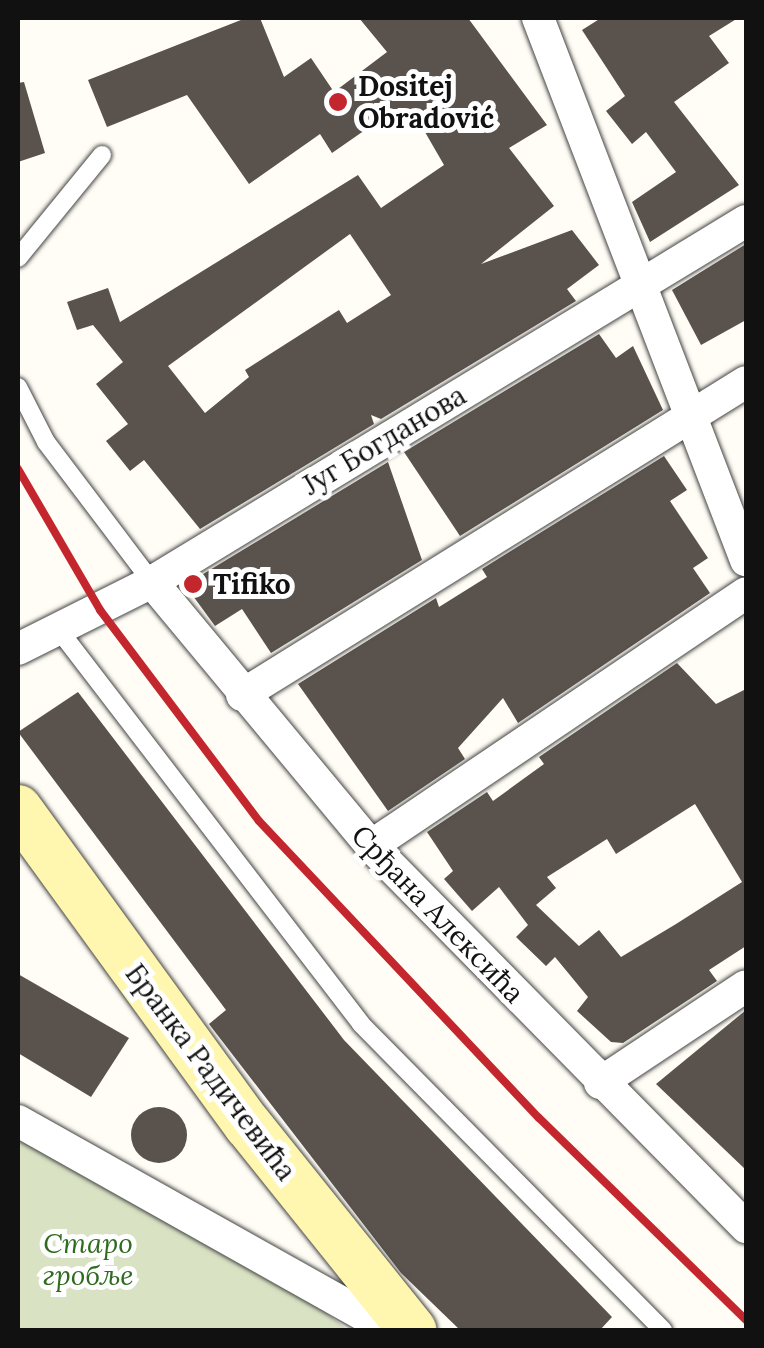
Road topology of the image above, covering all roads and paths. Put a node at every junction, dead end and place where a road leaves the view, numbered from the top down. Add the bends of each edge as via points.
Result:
1 (538, 18) edge
2 (102, 155) dead end
3 (746, 221) edge
4 (18, 258) edge
5 (641, 284) junction
6 (746, 382) edge
7 (18, 388) edge
8 (690, 414) junction
9 (746, 560) edge
10 (152, 582) junction
11 (746, 593) edge
12 (62, 634) junction
13 (18, 649) edge
14 (242, 695) junction
15 (18, 808) edge
16 (371, 846) junction
17 (746, 986) edge
18 (600, 1082) junction
19 (18, 1121) edge
20 (746, 1227) edge
21 (391, 1330) edge
22 (412, 1330) edge
23 (664, 1330) edge

1 - 5 street
2 - 4 lane
3 - 5 street, Југ Богданова
5 - 8 street
5 - 10 street, Југ Богданова
6 - 8 street
7 - 10 lane via 46,442
8 - 9 street
8 - 14 street
10 - 12 street, Југ Богданова
10 - 14 street, Срђана Алексића
11 - 16 street
12 - 13 street, Југ Богданова
12 - 23 lane via 361,1024
14 - 16 street, Срђана Алексића
15 - 22 street, Бранка Радичевића via 248,1125
16 - 18 street, Срђана Алексића
17 - 18 street
18 - 20 street, Срђана Алексића
19 - 21 street

